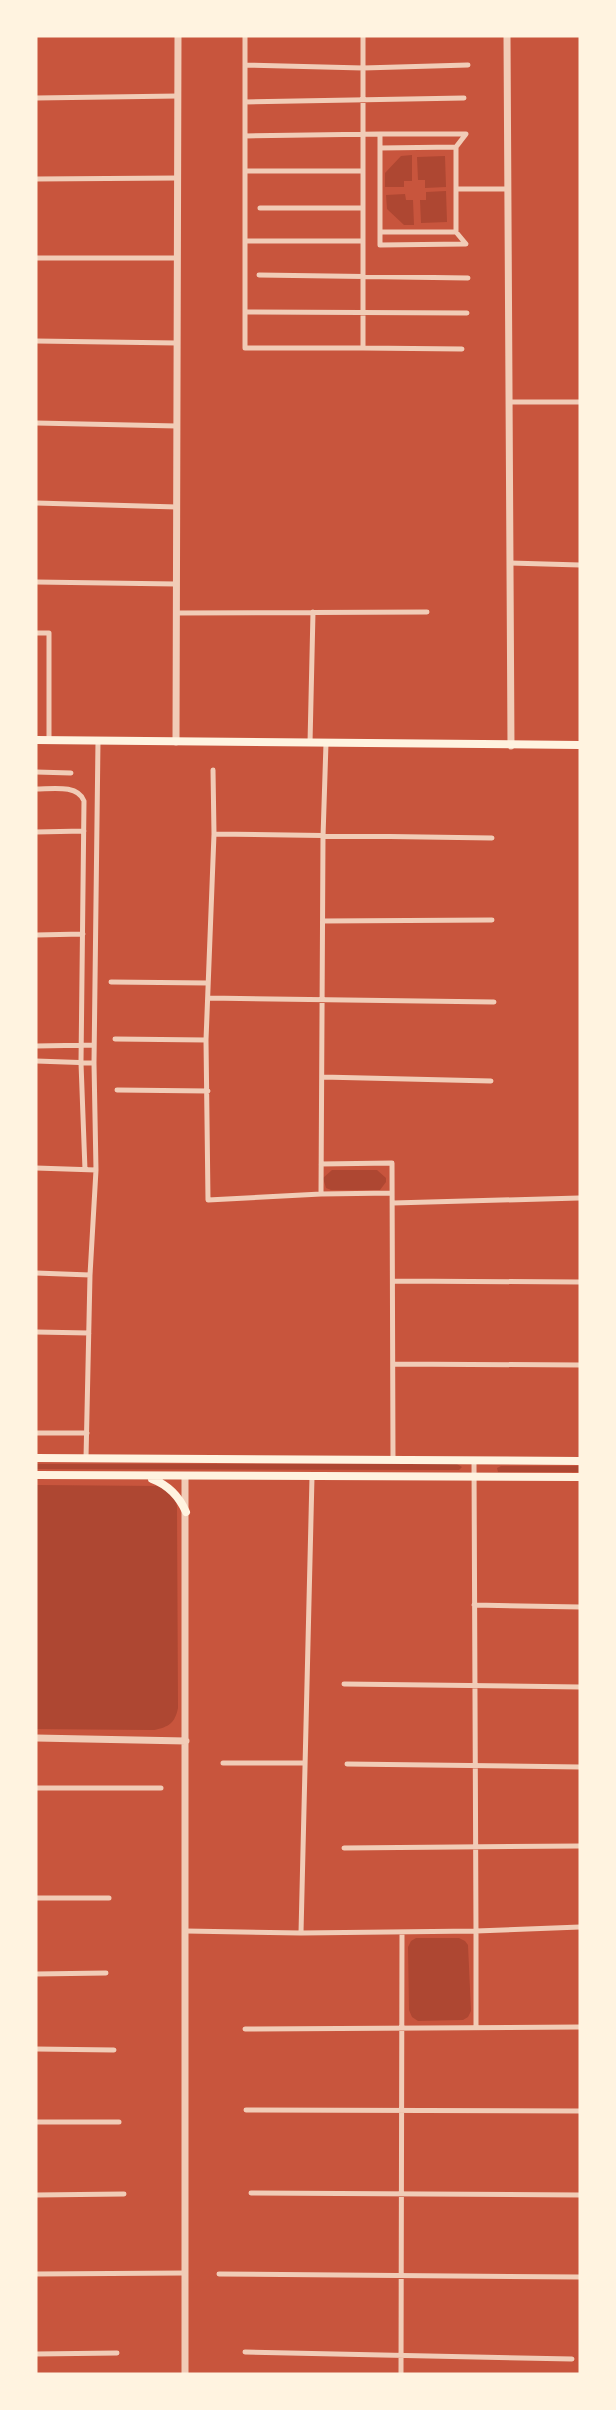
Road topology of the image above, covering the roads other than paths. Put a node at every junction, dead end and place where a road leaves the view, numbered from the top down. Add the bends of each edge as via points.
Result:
1 (178, 36) edge
2 (245, 36) edge
3 (363, 36) edge
4 (507, 36) edge
5 (245, 65) junction
6 (468, 65) dead end
7 (363, 68) junction
8 (178, 96) junction
9 (36, 98) edge
10 (464, 98) dead end
11 (363, 101) junction
12 (245, 102) junction
13 (380, 134) junction
14 (363, 135) junction
15 (245, 136) junction
16 (456, 147) junction
17 (380, 148) junction
18 (245, 171) junction
19 (363, 171) junction
20 (178, 178) junction
21 (36, 179) edge
22 (456, 189) junction
23 (507, 189) junction
24 (260, 208) dead end
25 (363, 208) junction
26 (380, 232) junction
27 (456, 232) junction
28 (245, 241) junction
29 (363, 241) junction
30 (36, 258) edge
31 (177, 258) junction
32 (259, 275) dead end
33 (363, 277) junction
34 (468, 278) dead end
35 (245, 312) junction
36 (363, 313) junction
37 (467, 313) dead end
38 (36, 341) edge
39 (177, 343) junction
40 (363, 348) junction
41 (462, 349) dead end
42 (509, 402) junction
43 (580, 402) edge
44 (36, 423) edge
45 (177, 426) junction
46 (36, 503) edge
47 (177, 507) junction
48 (510, 563) junction
49 (580, 565) edge
50 (36, 582) edge
51 (176, 584) junction
52 (313, 612) junction
53 (427, 612) dead end
54 (176, 613) junction
55 (36, 633) edge
56 (36, 740) edge
57 (49, 740) junction
58 (98, 741) junction
59 (176, 742) junction
60 (310, 742) junction
61 (326, 743) junction
62 (580, 745) edge
63 (512, 746) junction
64 (213, 770) dead end
65 (36, 772) edge
66 (71, 773) dead end
67 (36, 789) edge
68 (84, 831) junction
69 (36, 832) edge
70 (214, 834) junction
71 (324, 837) junction
72 (492, 838) dead end
73 (492, 920) dead end
74 (323, 921) junction
75 (83, 934) junction
76 (36, 935) edge
77 (111, 982) dead end
78 (208, 983) junction
79 (208, 998) junction
80 (322, 999) junction
81 (494, 1002) dead end
82 (115, 1039) dead end
83 (207, 1040) junction
84 (82, 1045) junction
85 (94, 1045) junction
86 (36, 1046) edge
87 (36, 1060) edge
88 (81, 1062) junction
89 (94, 1063) junction
90 (322, 1077) junction
91 (491, 1081) dead end
92 (117, 1090) dead end
93 (208, 1091) junction
94 (321, 1164) junction
95 (36, 1168) edge
96 (85, 1170) junction
97 (96, 1170) junction
98 (321, 1194) junction
99 (392, 1194) junction
100 (579, 1198) edge
101 (393, 1203) junction
102 (36, 1274) edge
103 (90, 1275) junction
104 (393, 1281) junction
105 (580, 1281) edge
106 (36, 1332) edge
107 (89, 1333) junction
108 (393, 1364) junction
109 (580, 1365) edge
110 (36, 1433) edge
111 (87, 1433) junction
112 (36, 1458) edge
113 (86, 1458) junction
114 (393, 1460) junction
115 (474, 1461) junction
116 (580, 1461) edge
117 (36, 1475) edge
118 (145, 1476) junction
119 (185, 1477) junction
120 (312, 1477) junction
121 (474, 1477) junction
122 (580, 1477) edge
123 (186, 1512) junction
124 (474, 1605) junction
125 (580, 1607) edge
126 (344, 1684) dead end
127 (475, 1686) junction
128 (580, 1687) edge
129 (36, 1738) edge
130 (186, 1741) junction
131 (223, 1763) dead end
132 (304, 1763) junction
133 (347, 1764) dead end
134 (475, 1766) junction
135 (580, 1767) edge
136 (36, 1788) edge
137 (160, 1788) dead end
138 (580, 1846) edge
139 (475, 1847) junction
140 (344, 1848) dead end
141 (36, 1898) edge
142 (109, 1898) dead end
143 (580, 1927) edge
144 (186, 1931) junction
145 (476, 1931) junction
146 (302, 1933) junction
147 (402, 1933) junction
148 (106, 1973) dead end
149 (36, 1974) edge
150 (403, 2027) junction
151 (476, 2027) junction
152 (580, 2027) edge
153 (245, 2029) dead end
154 (36, 2049) edge
155 (114, 2050) dead end
156 (246, 2110) dead end
157 (401, 2110) junction
158 (580, 2111) edge
159 (36, 2122) edge
160 (118, 2122) dead end
161 (401, 2192) junction
162 (251, 2193) dead end
163 (36, 2194) edge
164 (124, 2194) dead end
165 (580, 2195) edge
166 (185, 2273) junction
167 (36, 2274) edge
168 (219, 2274) dead end
169 (401, 2274) junction
170 (580, 2277) edge
171 (245, 2352) dead end
172 (36, 2354) edge
173 (117, 2354) dead end
174 (401, 2355) junction
175 (572, 2359) dead end
176 (185, 2374) edge
177 (401, 2374) edge

1 - 8 street
2 - 5 street
3 - 7 street
4 - 23 street
5 - 7 street
5 - 12 street
6 - 7 street
7 - 11 street
8 - 9 street
8 - 20 street
10 - 11 street
11 - 12 street
11 - 14 street
12 - 15 street
13 - 14 street
13 - 16 street via 466,134
13 - 17 street
14 - 15 street
14 - 19 street
15 - 18 street
16 - 17 street
16 - 22 street
17 - 26 street
18 - 19 street
18 - 28 street
19 - 25 street
20 - 21 street
20 - 31 street
22 - 23 street
22 - 27 street
23 - 42 street
24 - 25 street
25 - 29 street
26 - 27 street
26 - 27 street via 380,245 466,244
28 - 29 street
28 - 35 street
29 - 33 street
30 - 31 street
31 - 39 street
32 - 33 street
33 - 34 street
33 - 36 street
35 - 36 street
35 - 40 street via 245,348
36 - 37 street
36 - 40 street
38 - 39 street
39 - 45 street
40 - 41 street
42 - 43 street
42 - 48 street
44 - 45 street
45 - 47 street
46 - 47 street
47 - 51 street
48 - 49 street
48 - 63 street
50 - 51 street
51 - 54 street
52 - 53 street
52 - 54 street
52 - 60 street
54 - 59 street
55 - 57 street via 49,633
56 - 57 main road
57 - 58 main road
58 - 59 main road
58 - 85 street
59 - 60 main road
60 - 61 main road
61 - 63 main road
61 - 71 street
62 - 63 main road
64 - 70 street
65 - 66 street
67 - 68 street via 79,792 84,801
68 - 69 street
68 - 75 street
70 - 71 street
70 - 78 street
71 - 72 street
71 - 74 street
73 - 74 street
74 - 80 street
75 - 76 street
75 - 84 street
77 - 78 street
78 - 79 street
79 - 80 street
79 - 83 street
80 - 81 street
80 - 90 street
82 - 83 street
83 - 93 street
84 - 85 street
84 - 86 street
84 - 88 street
85 - 89 street
87 - 88 street
88 - 89 street
88 - 96 street
89 - 97 street
90 - 91 street
90 - 94 street
92 - 93 street
93 - 98 street via 208,1200
94 - 98 street
94 - 99 street via 392,1163
95 - 96 street
96 - 97 street
97 - 103 street
98 - 99 street
99 - 101 street
100 - 101 street
101 - 104 street
102 - 103 street
103 - 107 street
104 - 105 street
104 - 108 street
106 - 107 street
107 - 111 street
108 - 109 street
108 - 114 street
110 - 111 street
111 - 113 street
112 - 113 main road
113 - 114 main road
114 - 115 main road
115 - 116 main road
115 - 121 street
117 - 118 main road
118 - 119 main road
118 - 123 main road via 167,1486
119 - 120 main road
119 - 123 street
120 - 121 main road
120 - 132 street
121 - 122 main road
121 - 124 street
123 - 130 street
124 - 125 street
124 - 127 street
126 - 127 street
127 - 128 street
127 - 134 street
129 - 130 street
130 - 144 street
131 - 132 street
132 - 146 street
133 - 134 street
134 - 135 street
134 - 139 street
136 - 137 street
138 - 139 street
139 - 140 street
139 - 145 street
141 - 142 street
143 - 145 street
144 - 146 street
144 - 166 street
145 - 147 street
145 - 151 street
146 - 147 street
147 - 150 street
148 - 149 street
150 - 151 street
150 - 153 street
150 - 157 street
151 - 152 street
154 - 155 street
156 - 157 street
157 - 158 street
157 - 161 street
159 - 160 street
161 - 162 street
161 - 165 street
161 - 169 street
163 - 164 street
166 - 167 street
166 - 176 street
168 - 169 street
169 - 170 street
169 - 174 street
171 - 174 street
172 - 173 street
174 - 175 street
174 - 177 street

